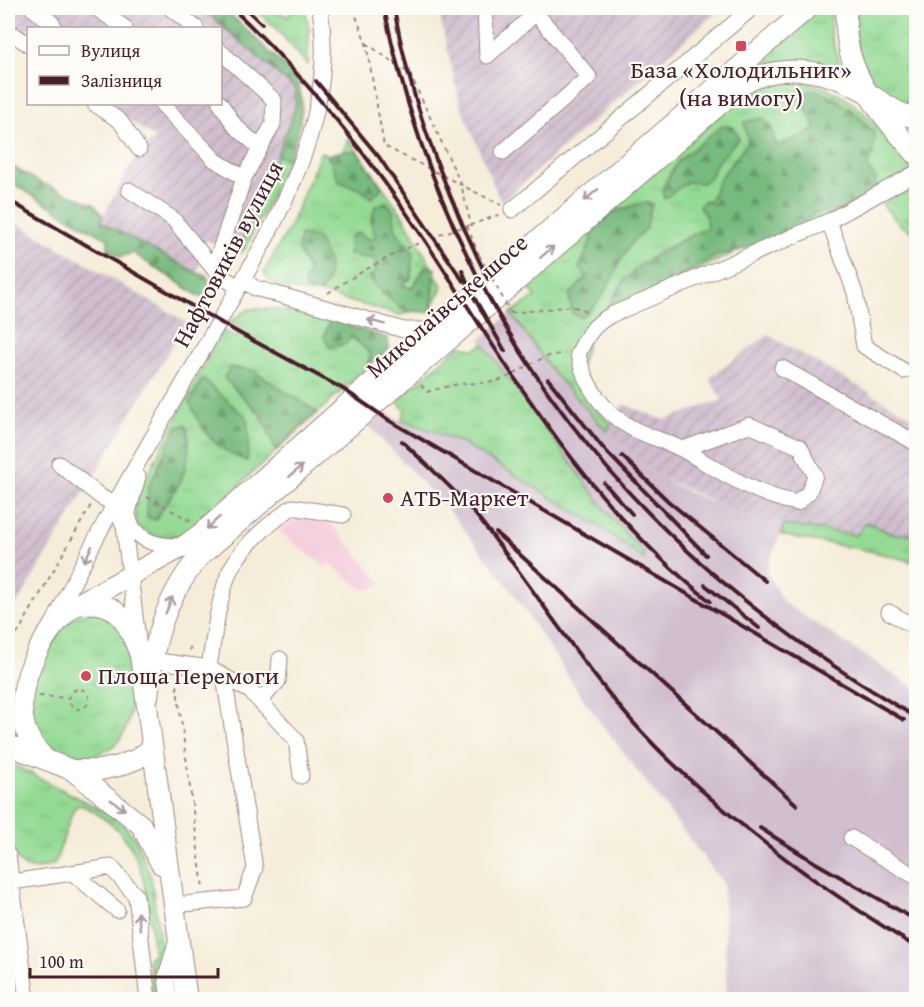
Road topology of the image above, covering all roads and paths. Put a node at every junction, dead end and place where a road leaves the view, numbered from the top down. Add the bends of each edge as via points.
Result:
1 (32, 8) edge
2 (96, 8) edge
3 (170, 8) edge
4 (320, 8) edge
5 (353, 8) edge
6 (485, 8) edge
7 (752, 8) edge
8 (808, 8) edge
9 (847, 8) edge
10 (534, 10) edge
11 (54, 27) edge
12 (124, 27) edge
13 (195, 27) edge
14 (8, 31) edge
15 (27, 43) edge
16 (366, 43) junction
17 (222, 53) edge
18 (869, 94) junction
19 (96, 105) edge
20 (163, 105) edge
21 (221, 105) edge
22 (916, 118) edge
23 (260, 148) junction
24 (139, 149) dead end
25 (503, 152) dead end
26 (916, 154) edge
27 (916, 173) edge
28 (244, 178) junction
29 (461, 184) junction
30 (129, 190) dead end
31 (512, 210) junction
32 (829, 221) junction
33 (469, 226) junction
34 (214, 268) junction
35 (241, 284) junction
36 (312, 304) junction
37 (605, 318) junction
38 (433, 330) junction
39 (578, 354) junction
40 (782, 368) dead end
41 (904, 371) dead end
42 (427, 392) dead end
43 (916, 443) edge
44 (683, 449) junction
45 (144, 455) junction
46 (59, 464) dead end
47 (133, 490) junction
48 (98, 494) junction
49 (120, 506) junction
50 (343, 515) dead end
51 (203, 532) junction
52 (184, 546) junction
53 (129, 574) junction
54 (74, 606) junction
55 (889, 612) dead end
56 (916, 628) edge
57 (48, 634) junction
58 (191, 645) dead end
59 (8, 650) edge
60 (145, 658) junction
61 (280, 659) dead end
62 (185, 664) junction
63 (209, 668) junction
64 (224, 677) junction
65 (15, 694) edge
66 (69, 698) junction
67 (260, 701) junction
68 (8, 745) edge
69 (152, 748) junction
70 (45, 759) junction
71 (72, 770) junction
72 (301, 776) dead end
73 (850, 838) dead end
74 (8, 855) edge
75 (74, 874) junction
76 (916, 877) edge
77 (12, 882) junction
78 (172, 896) junction
79 (205, 902) junction
80 (117, 910) dead end
81 (178, 937) junction
82 (27, 999) edge
83 (148, 999) edge
84 (169, 999) edge
85 (187, 999) edge

1 - 11 street
2 - 12 street
3 - 13 street
4 - 35 street, Нафтовиків вулиця via 322,76 306,153 293,186
5 - 16 path
6 - 10 street via 487,56
7 - 31 street
8 -> 38 main road, Миколаївське шосе
9 - 18 main road via 845,27 850,54
10 - 25 street via 589,77
14 - 15 street
16 - 29 path via 410,74
16 - 29 path via 384,146
17 - 23 street via 274,100 273,124
18 - 22 main road, Миколаївське шосе
18 - 26 main road
60 -> 18 main road, Миколаївське шосе via 172,597 199,557 723,99 754,77 786,70 816,72
19 - 24 street via 120,122
20 - 28 street via 215,160
21 - 23 street via 236,126
23 - 28 street
27 - 32 street
28 - 34 street
29 - 31 path
29 - 33 path
30 - 34 street via 173,219
31 - 33 path
32 - 37 street
32 - 41 street via 855,293 864,346
33 - 36 path via 414,247
33 - 37 path, bridge via 479,255 511,313 572,306
34 - 35 street
35 - 36 street
35 - 45 street, Нафтовиків вулиця
38 -> 36 street via 404,330
37 - 39 street via 588,333
38 -> 51 main road, Миколаївське шосе
39 - 42 path via 551,354 502,379
39 - 44 street via 590,388 607,409 628,427
40 - 43 street
44 - 44 street via 729,478 772,498 798,503 809,492 815,475 800,447 749,425
45 - 47 street
45 - 49 street, Нафтовиків вулиця
46 - 48 street
47 - 49 street
47 - 51 path via 183,515
48 - 49 street
48 - 59 path
49 - 52 street via 138,536 156,544
49 - 53 street
49 -> 57 street, Нафтовиків вулиця
50 - 63 street via 292,507 242,552 226,584
51 - 52 main road, Миколаївське шосе
52 - 53 main road, Миколаївське шосе
53 - 54 main road, Миколаївське шосе
53 - 60 street
54 - 57 main road, Миколаївське шосе
54 - 60 main road via 96,603 115,611 128,624
55 - 56 street
57 - 65 main road, Миколаївське шосе
58 - 62 path
60 - 62 street
60 - 69 main road, Миколаївське шосе
61 - 67 street via 279,681
62 - 63 street
62 - 79 path via 177,688
63 - 64 street
64 - 67 street
64 - 79 street via 255,868 244,898
65 - 66 path
65 - 70 main road via 25,730
66 - 66 path via 71,692 80,689 89,697 80,709
67 - 72 street via 296,740
68 - 70 main road
69 - 71 main road via 119,766
69 - 78 main road
70 - 71 main road
71 -> 78 main road via 141,825
73 - 76 street
74 - 77 street
75 - 77 street
75 - 80 street
83 -> 75 street via 136,896 111,867
77 - 82 street
78 - 79 street
78 - 81 main road
81 - 84 street via 166,977
81 - 85 main road

